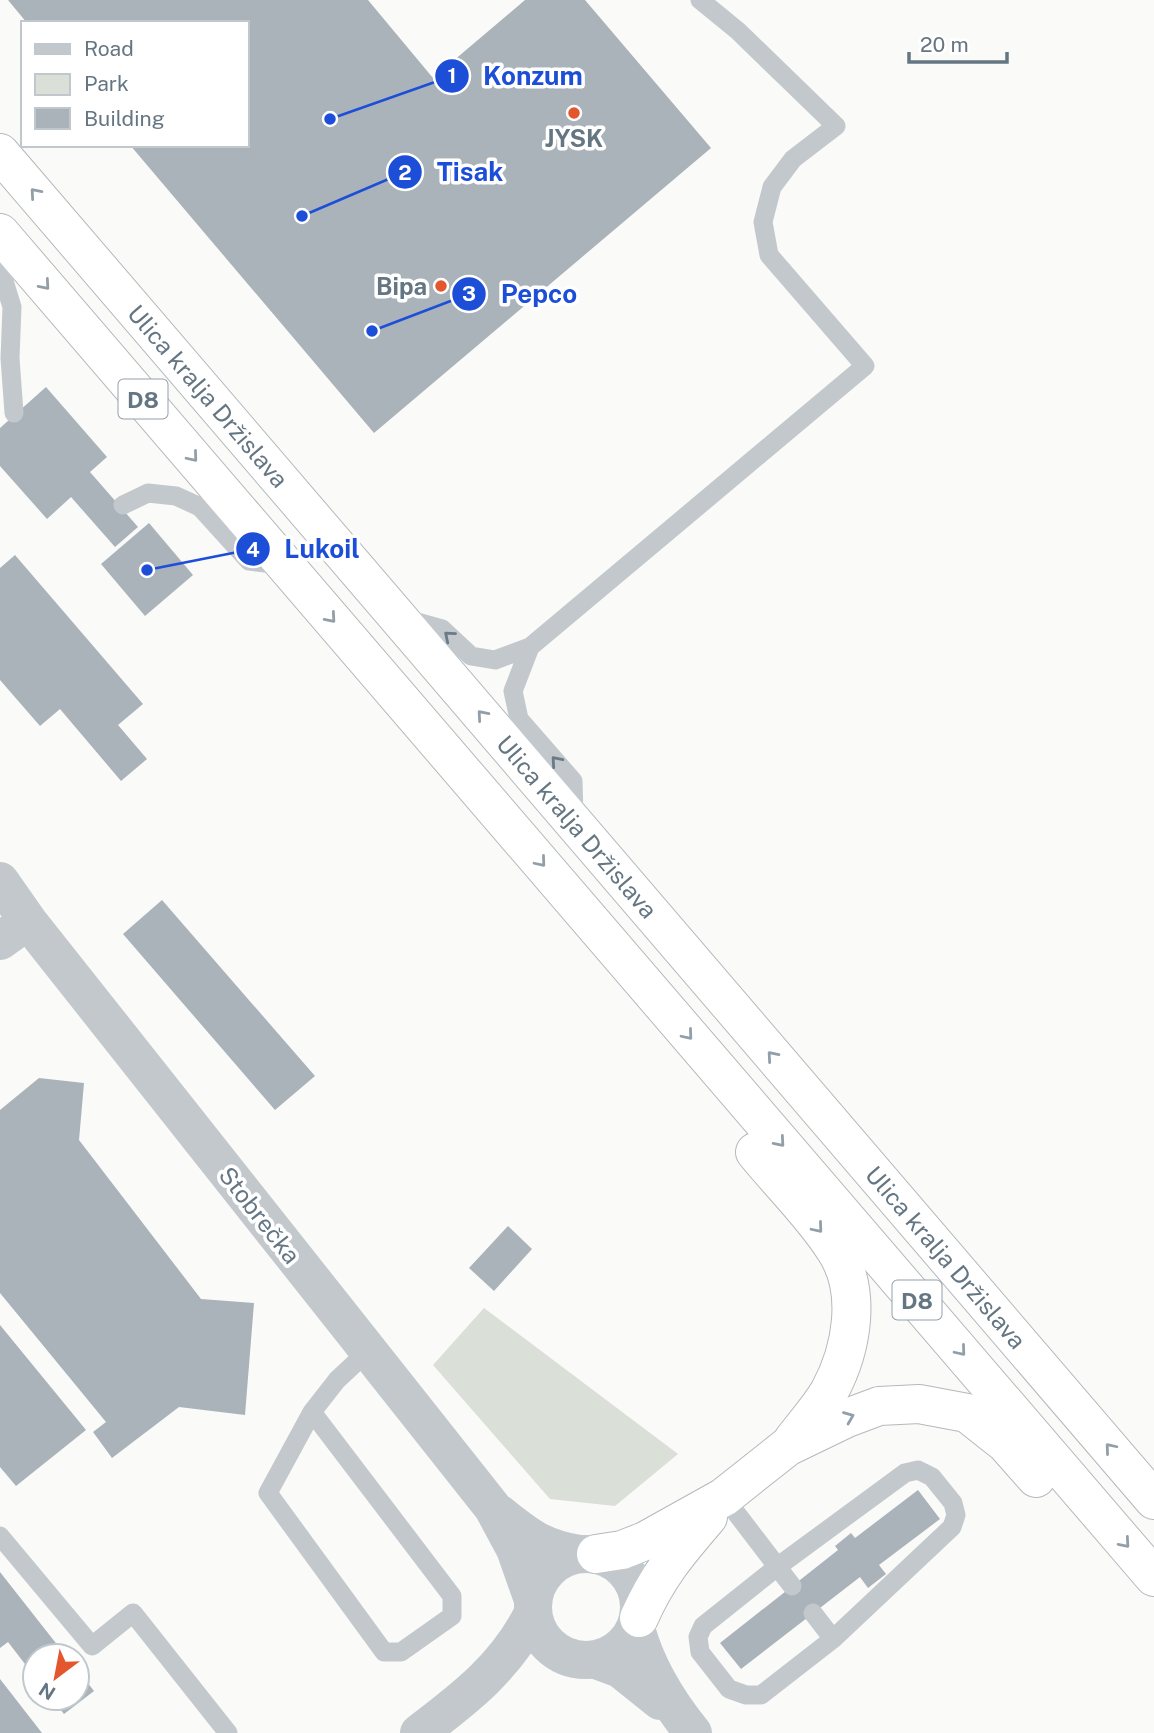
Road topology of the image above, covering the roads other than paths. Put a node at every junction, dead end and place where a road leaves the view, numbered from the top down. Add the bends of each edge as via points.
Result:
1 (700, 0) edge
2 (0, 153) edge
3 (0, 233) edge
4 (0, 268) edge
5 (14, 413) dead end
6 (123, 505) dead end
7 (286, 566) junction
8 (398, 617) junction
9 (530, 647) junction
10 (574, 823) junction
11 (0, 881) edge
12 (14, 931) edge
13 (736, 1091) junction
14 (368, 1351) junction
15 (312, 1412) junction
16 (788, 1447) junction
17 (724, 1497) junction
18 (1154, 1500) edge
19 (493, 1508) junction
20 (1096, 1510) junction
21 (0, 1536) edge
22 (588, 1554) junction
23 (778, 1567) junction
24 (1154, 1577) edge
25 (792, 1586) dead end
26 (533, 1607) junction
27 (813, 1613) dead end
28 (637, 1623) junction
29 (833, 1639) junction
30 (587, 1660) junction
31 (475, 1690) junction
32 (690, 1730) edge
33 (228, 1733) edge
34 (419, 1733) edge

1 - 9 lane via 836,126 793,159 772,187 763,222 769,255 865,366
8 -> 2 highway, Ulica kralja Držislava / D8
3 -> 7 highway, Ulica kralja Držislava / D8
4 - 5 lane via 12,307
6 - 7 lane via 148,493 176,496 200,507 249,561
7 -> 13 highway, Ulica kralja Držislava / D8
9 -> 8 lane via 495,660 471,656 442,629
10 -> 8 highway, Ulica kralja Držislava / D8
10 -> 9 lane via 573,781 519,719 513,691
18 -> 10 highway, Ulica kralja Držislava / D8
11 - 12 street, Stobrečka
12 - 14 street, Stobrečka
13 -> 16 highway via 740,1134 835,1249 851,1293 850,1330 842,1365 828,1394
13 -> 20 highway, Ulica kralja Držislava / D8
14 - 15 lane
14 - 19 street, Stobrečka
15 - 15 lane via 268,1493 384,1652 401,1651 452,1616 452,1596
16 - 17 highway
16 -> 20 highway via 879,1406 919,1404 967,1413 1005,1443 1044,1486
17 - 22 highway via 646,1541 622,1550
17 - 23 lane
17 - 28 highway via 669,1562
19 - 22 street, Stobrečka via 536,1541 557,1551
19 - 26 street, Stobrečka via 515,1549
20 -> 24 highway, Ulica kralja Držislava / D8
21 - 33 lane via 92,1646 133,1613
22 - 26 street via 562,1559 548,1569 538,1583
22 - 28 street via 612,1560 635,1585
23 - 25 lane
23 - 29 lane via 703,1626 698,1637 700,1652 729,1689 761,1695
23 - 29 lane via 905,1473 918,1470 932,1477 953,1503 952,1527
26 - 30 street via 537,1630 548,1644 561,1655
26 - 31 street via 515,1645
27 - 29 lane
28 - 30 street via 626,1643 613,1654
28 - 32 street via 650,1670
30 - 31 street via 530,1666
30 - 32 street via 620,1669
31 - 34 street

